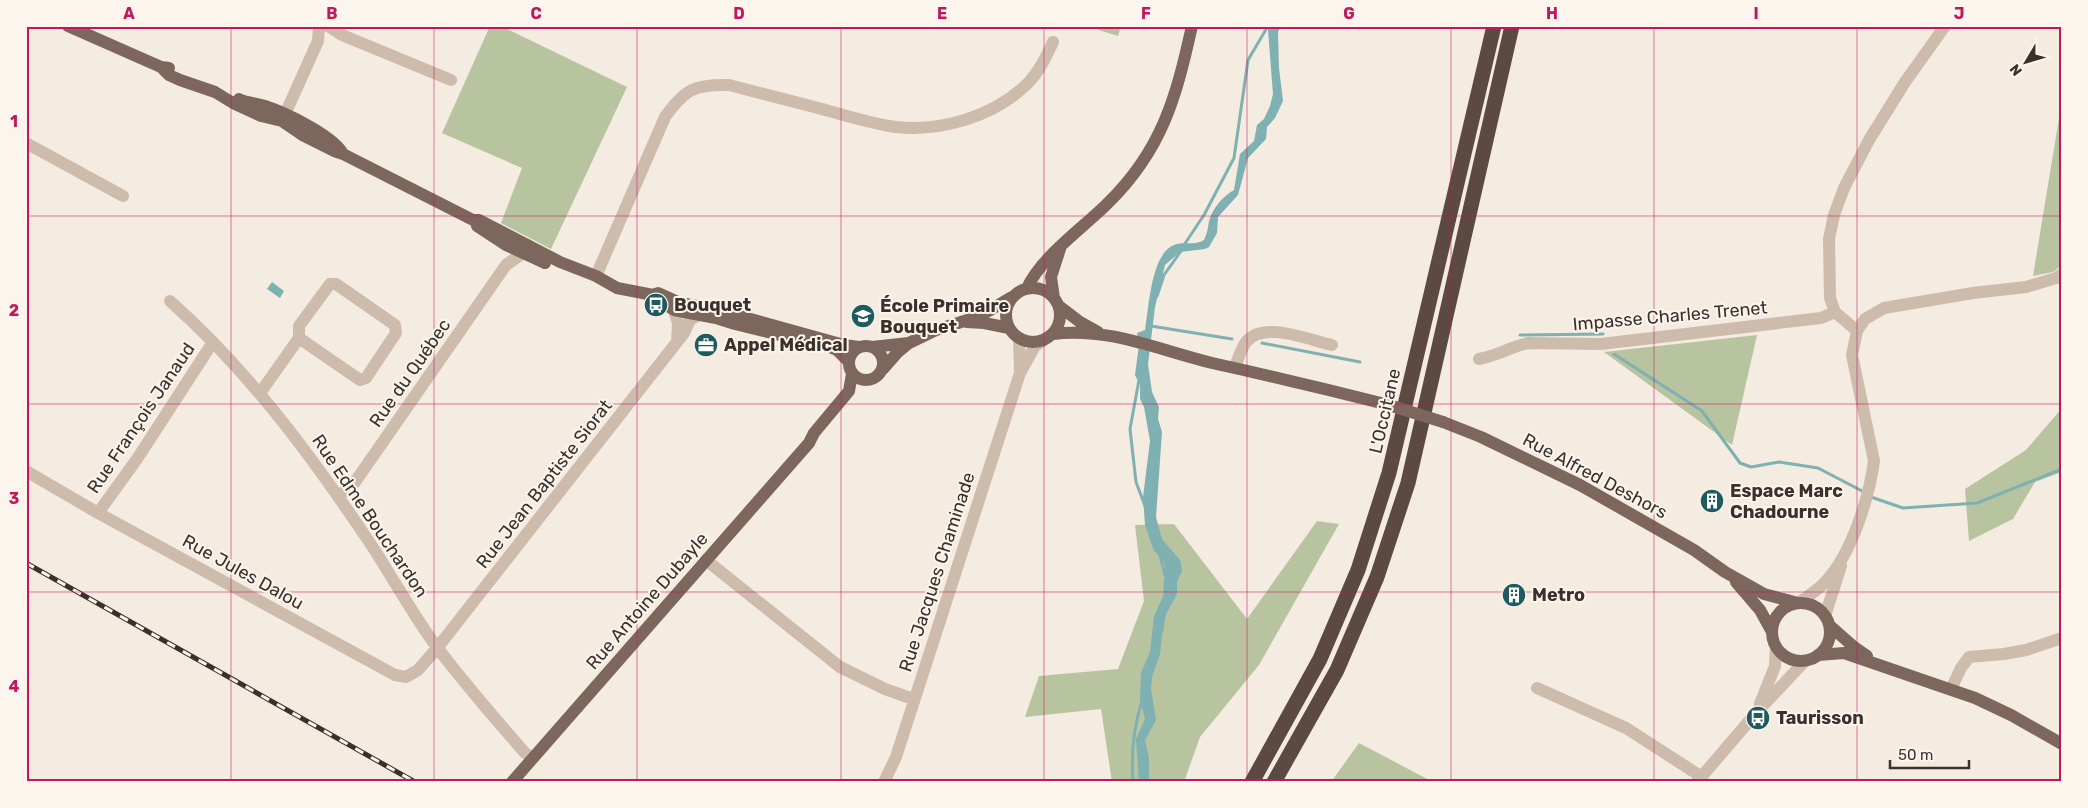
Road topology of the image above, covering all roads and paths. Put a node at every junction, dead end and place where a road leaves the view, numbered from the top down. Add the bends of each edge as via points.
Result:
1 (68, 26) edge
2 (319, 26) edge
3 (328, 26) edge
4 (1192, 26) edge
5 (1494, 26) edge
6 (1512, 26) edge
7 (1945, 26) edge
8 (342, 35) junction
9 (318, 42) junction
10 (1054, 42) dead end
11 (451, 80) dead end
12 (284, 118) junction
13 (26, 143) edge
14 (123, 196) dead end
15 (508, 241) junction
16 (1061, 247) junction
17 (525, 249) junction
18 (506, 265) junction
19 (2062, 274) edge
20 (591, 275) junction
21 (1027, 288) junction
22 (653, 295) junction
23 (1012, 297) junction
24 (170, 301) dead end
25 (1057, 302) junction
26 (674, 310) junction
27 (1836, 312) junction
28 (699, 315) junction
29 (742, 322) junction
30 (962, 322) junction
31 (1009, 328) junction
32 (1856, 330) junction
33 (1100, 333) junction
34 (789, 334) junction
35 (1050, 336) junction
36 (299, 338) junction
37 (1019, 338) junction
38 (213, 342) junction
39 (677, 342) junction
40 (909, 343) junction
41 (1332, 345) dead end
42 (858, 347) junction
43 (872, 347) junction
44 (1479, 359) dead end
45 (848, 362) junction
46 (1235, 367) junction
47 (883, 369) junction
48 (1020, 372) junction
49 (852, 374) junction
50 (874, 379) junction
51 (260, 393) junction
52 (809, 443) junction
53 (26, 471) edge
54 (338, 497) junction
55 (98, 513) junction
56 (1842, 558) junction
57 (706, 560) junction
58 (1725, 572) junction
59 (1799, 603) junction
60 (1827, 621) junction
61 (1772, 630) junction
62 (2062, 638) edge
63 (438, 647) junction
64 (1776, 647) junction
65 (1818, 656) junction
66 (1805, 661) junction
67 (1880, 664) junction
68 (1537, 688) dead end
69 (1951, 690) junction
70 (913, 699) junction
71 (1756, 713) junction
72 (2062, 744) edge
73 (533, 758) junction
74 (1700, 779) edge
75 (512, 782) edge
76 (884, 782) edge
77 (1252, 782) edge
78 (1274, 782) edge

1 - 12 main road via 261,116
2 - 9 street
3 - 8 street
4 - 16 main road via 1180,81 1151,151 1134,176
5 - 77 highway, L'Occitane via 1389,473 1358,570 1320,659
6 - 78 highway via 1408,483 1377,577 1337,670
7 - 27 street via 1905,82 1844,188 1829,239 1830,298
8 - 9 street via 332,35
8 - 11 street
9 - 12 street
10 - 20 street via 1043,64 1027,84 1005,101 943,126 897,127 730,85 707,84 692,88 677,100 665,117
12 - 15 main road via 304,136 473,220 476,225
13 - 14 street
15 - 17 main road
15 - 18 street
16 - 21 main road via 1037,270
16 - 25 main road via 1051,276
17 - 18 street, Rue du Québec
17 - 20 main road via 563,271 579,276
18 - 54 street, Rue du Québec via 355,482
19 - 32 street via 2026,287 1884,308 1865,319
20 - 22 main road via 617,288
21 - 23 main road
21 - 25 main road via 1042,289
22 - 26 main road
22 - 29 main road via 658,293 680,303 713,308
23 - 30 main road via 980,316
23 - 31 main road via 1006,312
24 - 38 street, Rue Edme Bouchardon
25 - 33 main road via 1080,322
25 - 35 main road via 1060,321
26 - 28 main road
26 - 39 street via 678,324
27 - 32 street
27 - 44 street, Impasse Charles Trenet via 1820,318 1643,340 1601,344 1529,343
28 - 29 main road
28 - 39 street, Rue Jean Baptiste Siorat via 690,320
29 - 34 main road
30 - 31 main road
30 - 40 main road
31 - 37 main road
32 - 56 street via 1852,355 1874,462 1872,479
33 - 35 main road via 1069,332
33 - 46 main road
34 - 42 main road
34 - 45 main road via 827,345
35 - 37 main road via 1033,342
35 - 48 street, Rue Jacques Chaminade via 1035,346
36 - 36 street via 360,380 366,378 396,333 395,325 336,284 330,284 299,326
36 - 51 street
37 - 48 street, Rue Jacques Chaminade
38 - 51 street, Rue Edme Bouchardon
38 - 55 street, Rue François Janaud
39 - 63 street, Rue Jean Baptiste Siorat
40 - 43 main road
40 - 47 main road, Rue Antoine Dubayle
41 - 46 street via 1275,331 1260,332 1247,341
42 - 43 main road
42 - 45 main road
43 - 47 main road via 883,358
45 - 49 main road
46 - 58 main road, Rue Alfred Deshors, bridge via 1389,405 1481,437 1557,472 1656,528
47 - 50 main road, Rue Antoine Dubayle
48 - 70 street, Rue Jacques Chaminade
49 - 50 main road via 862,380
49 - 52 main road, Rue Antoine Dubayle via 849,391
50 - 52 main road, Rue Antoine Dubayle via 862,386 820,436
51 - 54 street, Rue Edme Bouchardon
52 - 57 main road, Rue Antoine Dubayle
53 - 55 street, Rue Jules Dalou
54 - 63 street, Rue Edme Bouchardon
55 - 63 street, Rue Jules Dalou via 395,676 406,677 418,670
56 - 59 street via 1827,581
56 - 60 street
57 - 70 street via 840,667
57 - 73 main road, Rue Antoine Dubayle
58 - 59 main road via 1764,594
58 - 61 main road via 1760,610
59 - 60 main road via 1819,609
59 - 61 main road via 1783,609 1777,615
60 - 65 main road via 1828,642
60 - 67 main road via 1854,647
61 - 64 main road
62 - 69 street via 2026,650 1969,657
63 - 73 street, Rue Edme Bouchardon via 525,753
64 - 66 main road via 1788,658
64 - 71 street via 1775,666
65 - 66 main road
65 - 67 main road via 1844,653
66 - 71 street
67 - 69 main road
68 - 74 street via 1626,728
69 - 72 main road via 2011,715
70 - 76 street, Rue Jacques Chaminade via 896,757
71 - 74 street
73 - 75 main road, Rue Antoine Dubayle

